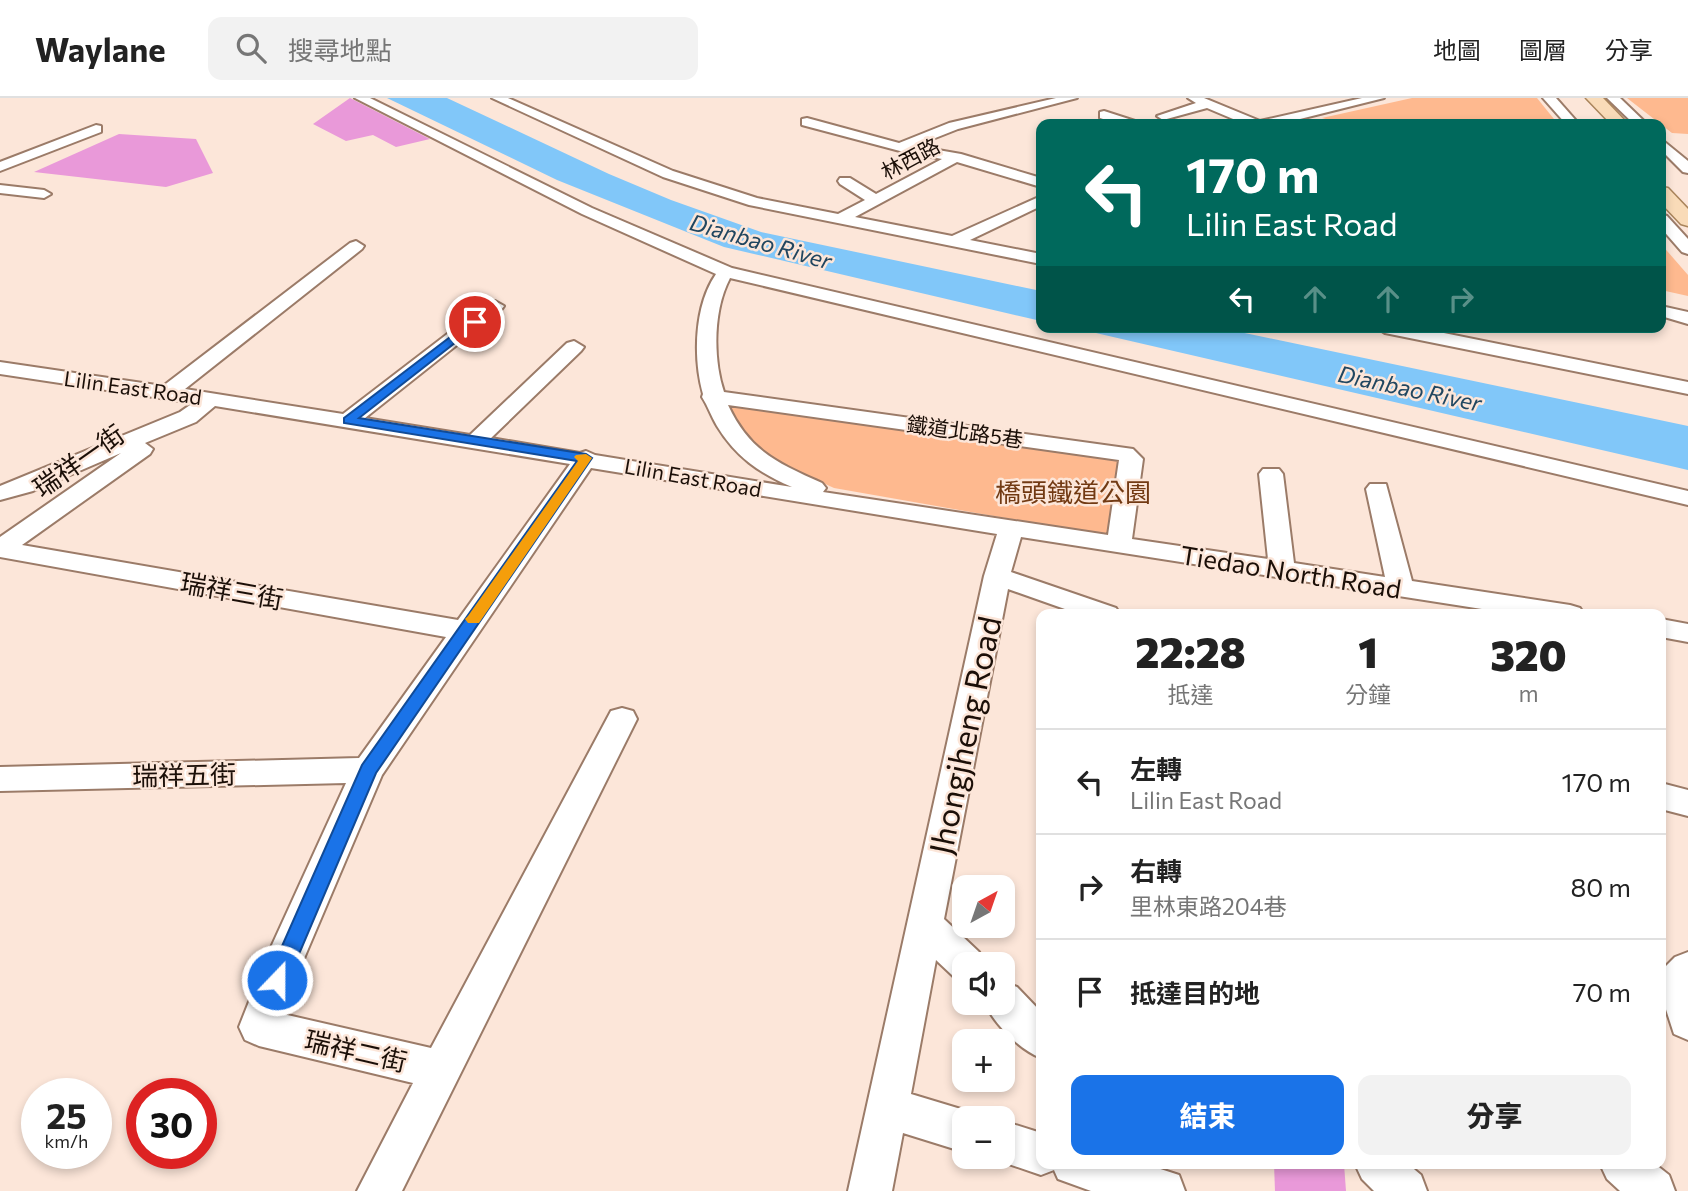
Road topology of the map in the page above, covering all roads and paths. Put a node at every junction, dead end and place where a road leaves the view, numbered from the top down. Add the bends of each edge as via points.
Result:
1 (361, 98) edge
2 (498, 98) edge
3 (1071, 98) edge
4 (1378, 98) edge
5 (1549, 98) edge
6 (1569, 98) edge
7 (1594, 98) edge
8 (1613, 98) edge
9 (1200, 101) edge
10 (1012, 113) junction
11 (1104, 115) dead end
12 (1163, 117) dead end
13 (1116, 119) edge
14 (1243, 119) edge
15 (1286, 119) edge
16 (1579, 119) edge
17 (1580, 119) edge
18 (1615, 119) edge
19 (1636, 119) edge
20 (1031, 121) dead end
21 (807, 122) dead end
22 (96, 129) dead end
23 (900, 147) junction
24 (1666, 148) edge
25 (956, 157) junction
26 (0, 167) edge
27 (1666, 169) edge
28 (1688, 169) edge
29 (845, 181) dead end
30 (1036, 181) edge
31 (0, 189) edge
32 (1688, 190) edge
33 (44, 194) dead end
34 (1666, 197) edge
35 (875, 201) junction
36 (1036, 202) edge
37 (842, 218) junction
38 (1688, 220) edge
39 (1666, 225) edge
40 (955, 241) junction
41 (356, 246) dead end
42 (1688, 249) edge
43 (1036, 258) edge
44 (726, 272) junction
45 (495, 306) dead end
46 (1666, 312) edge
47 (1688, 318) edge
48 (1415, 333) edge
49 (574, 347) dead end
50 (0, 368) edge
51 (1688, 387) edge
52 (168, 392) junction
53 (712, 397) junction
54 (211, 398) junction
55 (187, 418) junction
56 (349, 420) junction
57 (476, 441) junction
58 (586, 458) junction
59 (1271, 474) dead end
60 (1378, 489) dead end
61 (0, 493) edge
62 (1688, 498) edge
63 (841, 502) junction
64 (1012, 527) junction
65 (1119, 544) junction
66 (0, 549) edge
67 (1282, 569) junction
68 (997, 576) junction
69 (1400, 588) junction
70 (1092, 609) edge
71 (1537, 609) edge
72 (1666, 629) edge
73 (465, 631) junction
74 (1688, 633) edge
75 (622, 719) dead end
76 (368, 770) junction
77 (0, 779) edge
78 (1666, 797) edge
79 (1688, 803) edge
80 (925, 924) junction
81 (954, 952) edge
82 (1688, 969) edge
83 (1015, 1012) edge
84 (1688, 1021) edge
85 (1036, 1034) edge
86 (441, 1070) junction
87 (887, 1107) junction
88 (952, 1127) edge
89 (1015, 1146) edge
90 (1036, 1152) edge
91 (1090, 1169) edge
92 (1382, 1169) edge
93 (1628, 1169) edge
94 (1121, 1178) edge
95 (379, 1191) edge
96 (870, 1191) edge
97 (1163, 1191) edge
98 (1405, 1191) edge
99 (1653, 1191) edge

1 - 44 street via 587,211
2 - 37 street via 668,174 754,202
3 - 10 street
4 - 15 street
5 - 16 street
6 - 17 main road
7 - 18 main road
8 - 19 street
9 - 12 street
9 - 14 street
10 - 20 street
10 - 23 street
11 - 13 street
21 - 23 street
22 - 26 street
23 - 25 street
24 - 28 street
25 - 30 street, 林西路
25 - 35 street, 林西路
27 - 32 main road
29 - 35 street
31 - 33 street
34 - 38 main road
35 - 37 street, 林西路
36 - 40 street
37 - 40 street
39 - 42 street
40 - 43 street
41 - 52 street
44 - 53 street via 712,302 707,342
44 - 62 street
45 - 56 street
46 - 47 street
48 - 51 street
49 - 57 street
50 - 52 street, Lilin East Road
52 - 54 street, Lilin East Road
53 - 63 street via 731,432 761,463
53 - 65 street, 鐵道北路5巷 via 1125,454 1132,459
54 - 55 street
54 - 56 street, Lilin East Road
55 - 61 street
55 - 66 street, 瑞祥一街
56 - 57 street, Lilin East Road
57 - 58 street, Lilin East Road
58 - 63 street, Lilin East Road
58 - 73 street, 瑞祥二街
59 - 67 street
60 - 69 street
63 - 64 street, Lilin East Road
64 - 65 street, Tiedao North Road
64 - 68 street, Jhongjheng Road
65 - 67 street, Tiedao North Road
66 - 73 street, 瑞祥三街
67 - 69 street, Tiedao North Road
68 - 70 street
68 - 80 street, Jhongjheng Road
69 - 71 street, Tiedao North Road
72 - 74 street
73 - 76 street, 瑞祥二街
75 - 86 street, 瑞祥二街
76 - 77 street, 瑞祥五街
76 - 86 street, 瑞祥二街 via 259,1027
78 - 79 street
80 - 81 street
80 - 87 street, Jhongjheng Road
82 - 84 street via 1676,981
83 - 85 street
86 - 95 street, 瑞祥二街
87 - 88 street
87 - 96 street, Jhongjheng Road
89 - 90 street
91 - 94 street
92 - 98 street
93 - 99 street
94 - 97 street

